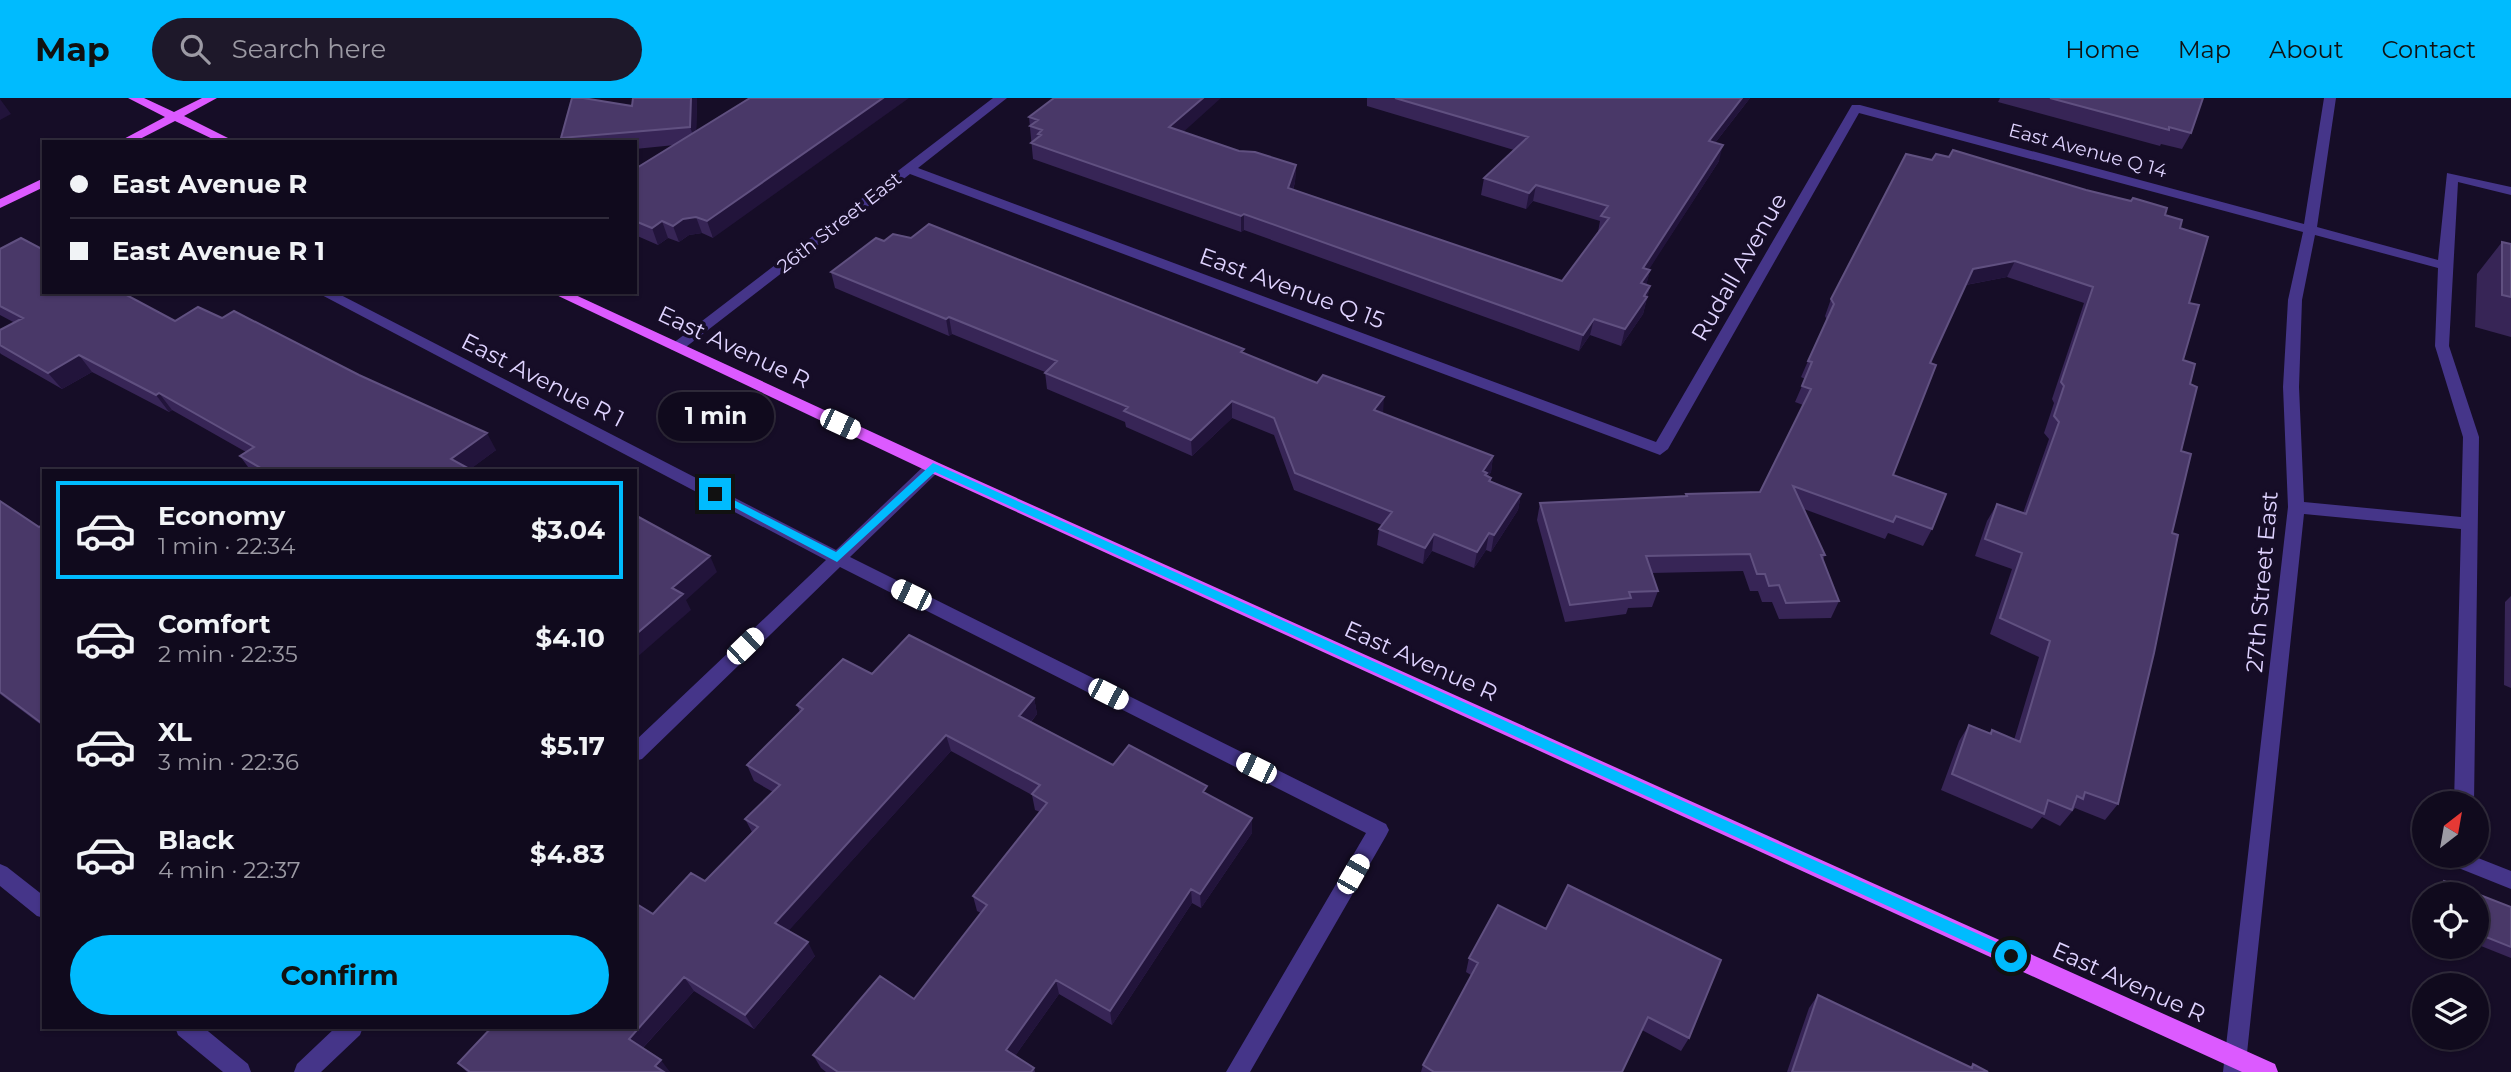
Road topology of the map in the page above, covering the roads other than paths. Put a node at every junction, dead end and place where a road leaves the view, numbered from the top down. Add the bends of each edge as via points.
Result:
1 (134, 98) edge
2 (211, 98) edge
3 (1001, 98) edge
4 (2330, 98) edge
5 (1856, 108) joint
6 (175, 117) junction
7 (128, 140) edge
8 (226, 140) edge
9 (908, 169) junction
10 (42, 183) edge
11 (2511, 191) edge
12 (0, 204) edge
13 (2310, 229) junction
14 (2445, 267) junction
15 (327, 294) edge
16 (561, 294) edge
17 (677, 347) junction
18 (1660, 449) joint
19 (933, 467) junction
20 (2296, 507) junction
21 (2469, 524) junction
22 (837, 558) junction
23 (637, 751) edge
24 (2464, 791) edge
25 (2481, 868) edge
26 (0, 873) edge
27 (2511, 880) edge
28 (42, 907) edge
29 (188, 1029) edge
30 (350, 1029) edge
31 (2235, 1065) edge
32 (240, 1072) edge
33 (305, 1072) edge
34 (1237, 1072) edge
35 (2267, 1072) edge

1 - 6 main road
2 - 6 main road
3 - 9 street, 26th Street East
4 - 13 street, 27th Street East
5 - 13 street, East Avenue Q 14
5 - 18 street, Rudall Avenue
6 - 7 main road
6 - 8 main road
9 - 17 street, 26th Street East
9 - 18 street, East Avenue Q 15
10 - 12 main road
11 - 14 street via 2452,176
13 - 14 street, East Avenue Q 14
13 - 20 street, 27th Street East via 2295,300 2291,387
14 - 21 street via 2442,346 2471,437
15 - 22 street, East Avenue R 1
16 - 17 main road, East Avenue R
17 - 19 main road, East Avenue R
19 - 22 street
19 - 31 main road, East Avenue R
20 - 21 street
20 - 31 street, 27th Street East
21 - 24 street
22 - 23 street
22 - 34 street, East Avenue R 1 via 1379,830
25 - 27 street
26 - 28 street
29 - 32 street
30 - 33 street
31 - 35 main road, East Avenue R

